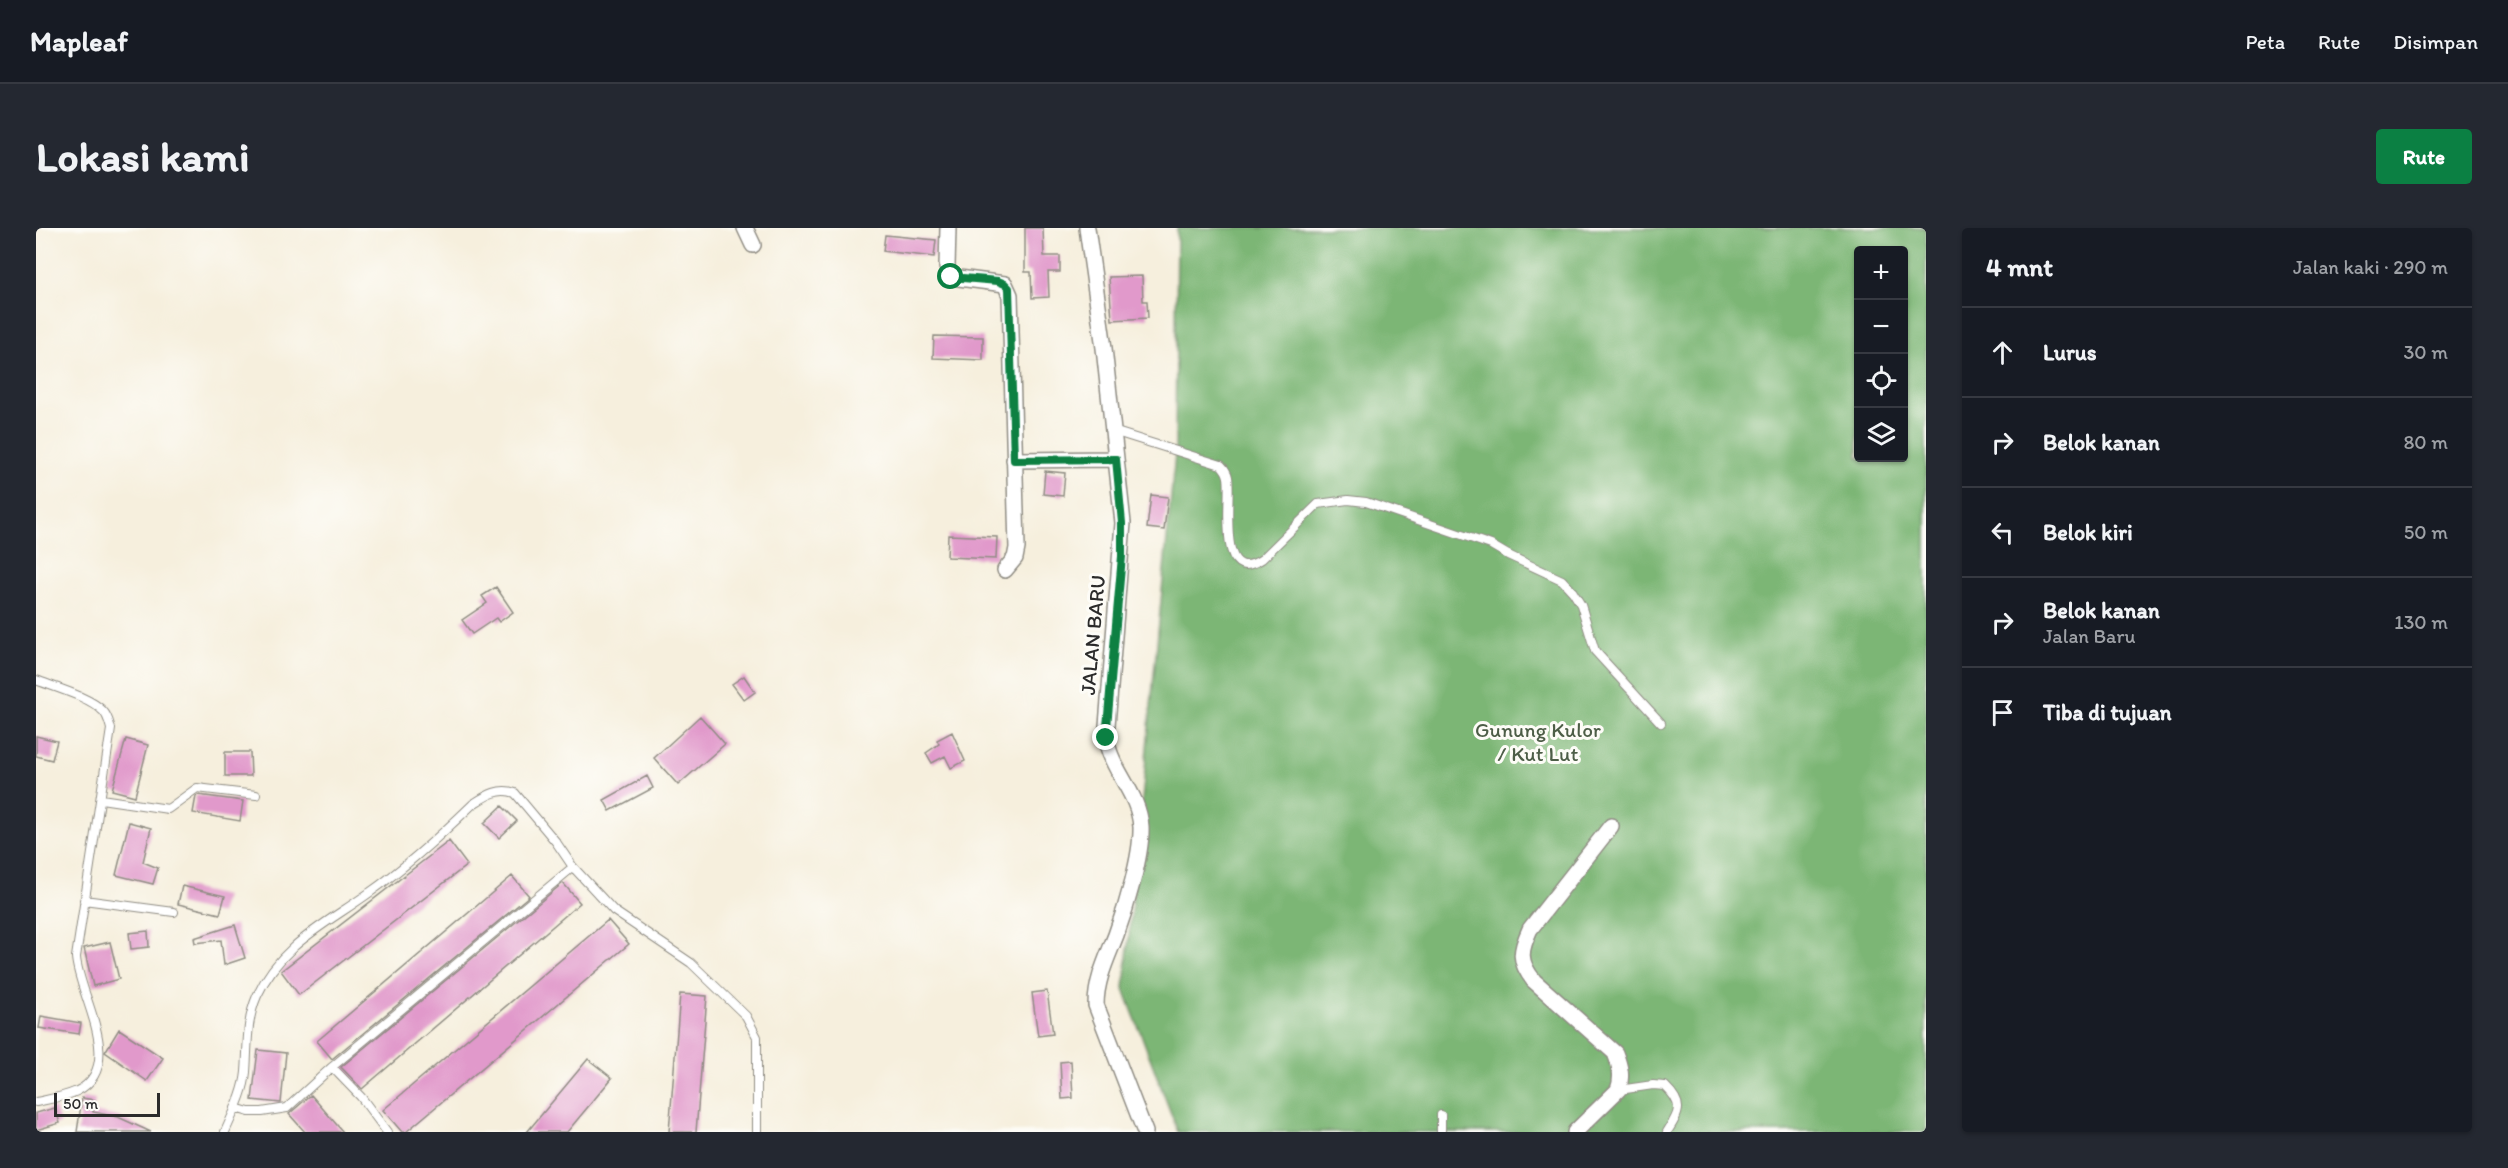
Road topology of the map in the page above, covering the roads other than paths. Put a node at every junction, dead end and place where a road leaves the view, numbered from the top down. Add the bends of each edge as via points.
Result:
1 (745, 228) edge
2 (948, 228) edge
3 (1087, 228) edge
4 (753, 245) dead end
5 (1113, 431) junction
6 (1116, 459) junction
7 (1014, 460) junction
8 (1005, 570) dead end
9 (36, 680) edge
10 (1661, 723) dead end
11 (256, 795) dead end
12 (101, 799) junction
13 (1611, 826) dead end
14 (573, 867) junction
15 (84, 900) junction
16 (174, 912) dead end
17 (332, 1066) junction
18 (1618, 1090) junction
19 (36, 1102) edge
20 (235, 1108) junction
21 (1441, 1115) dead end
22 (225, 1132) edge
23 (387, 1132) edge
24 (757, 1132) edge
25 (1145, 1132) edge
26 (1441, 1132) edge
27 (1575, 1132) edge
28 (1667, 1132) edge

1 - 4 street
2 - 7 street via 947,267 951,277 998,281 1009,288
3 - 5 street, JALAN BARU
5 - 6 street, JALAN BARU
5 - 10 lane via 1221,465 1226,470 1228,532 1232,551 1242,566 1262,559 1318,504 1348,500 1366,502 1491,545 1562,580 1581,605 1595,651
6 - 7 street
6 - 25 street, JALAN BARU via 1122,556 1106,738 1111,757 1139,813 1141,839 1123,917 1096,988 1096,1005
7 - 8 street via 1017,548 1015,558
9 - 12 lane via 93,703 108,717 111,737
11 - 12 lane via 197,788 168,809
12 - 15 lane
13 - 18 street via 1530,929 1522,945 1522,958 1534,981 1615,1053 1621,1081
14 - 17 lane
14 - 20 lane via 515,793 498,791 473,804 398,871 309,932 279,961 256,997 246,1033 244,1084
14 - 24 lane via 614,912 691,963 746,1016 757,1038
15 - 16 lane
15 - 19 lane via 77,967 98,1035 98,1063 92,1080 85,1086
17 - 20 lane via 280,1111
17 - 23 lane
18 - 27 street
18 - 28 lane via 1665,1086 1678,1102 1678,1116
20 - 22 lane
21 - 26 lane

